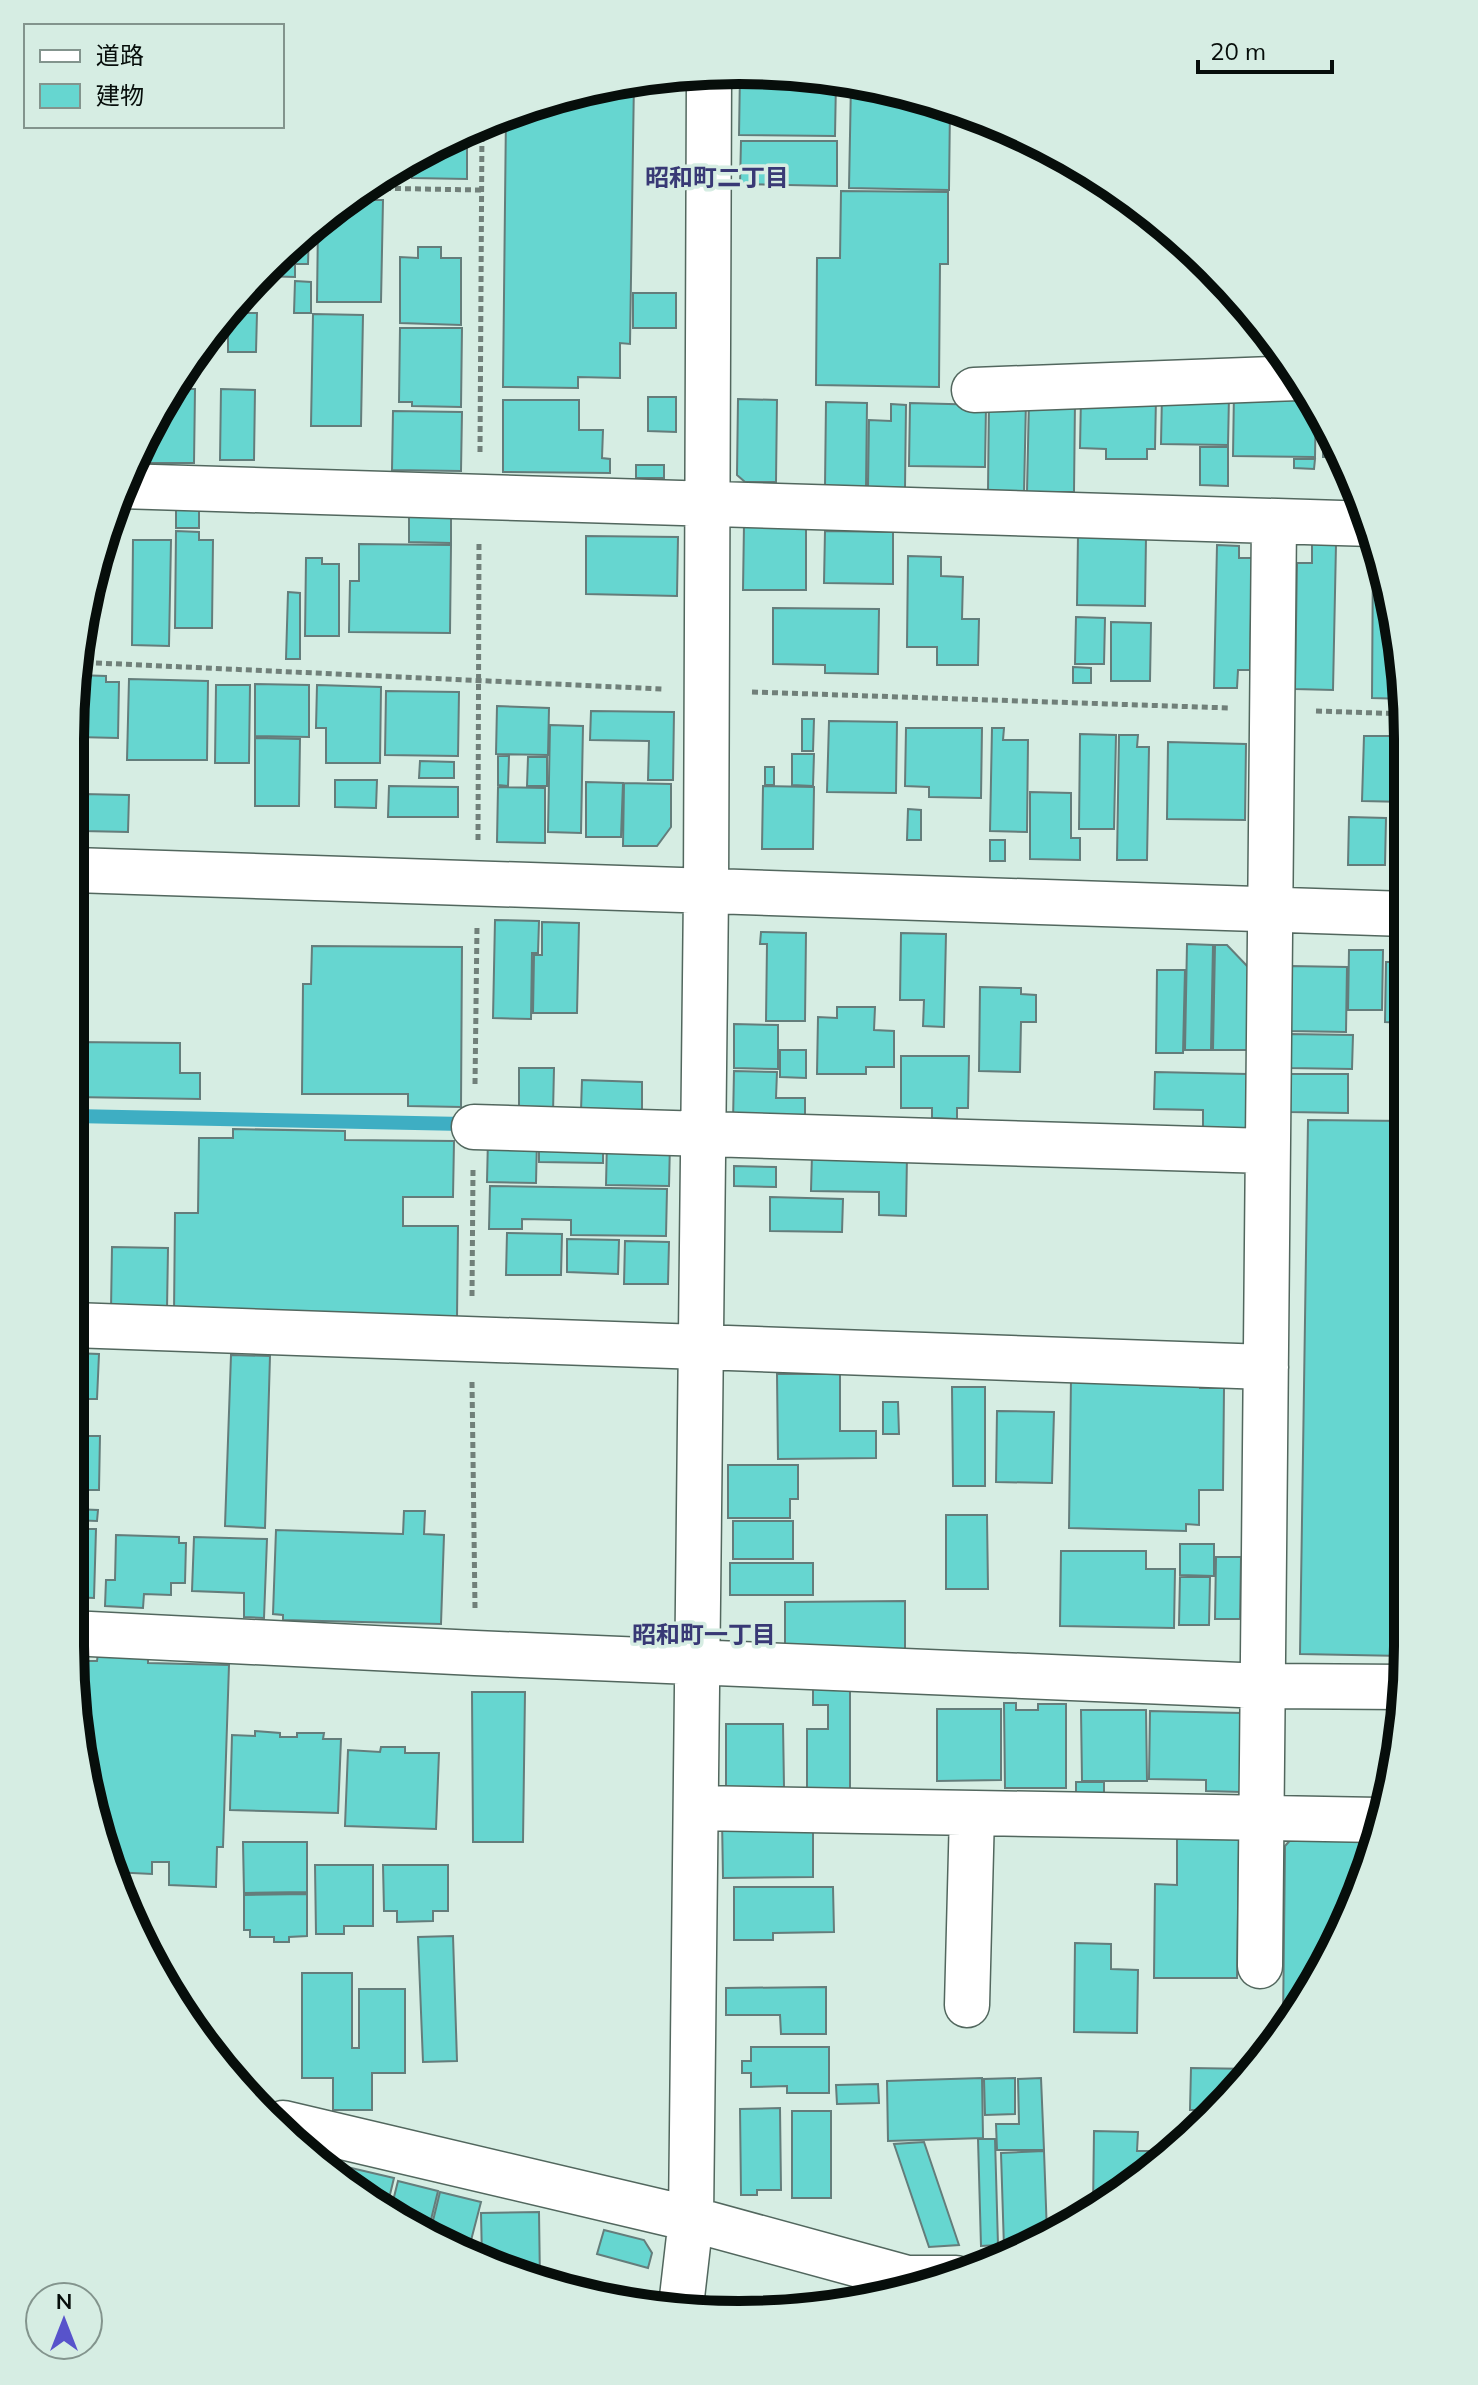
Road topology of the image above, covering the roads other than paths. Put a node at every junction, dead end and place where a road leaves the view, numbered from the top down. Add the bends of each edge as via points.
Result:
1 (709, 85) edge
2 (1286, 378) edge
3 (974, 390) dead end
4 (135, 486) edge
5 (707, 503) junction
6 (1274, 521) junction
7 (1357, 524) edge
8 (84, 870) edge
9 (706, 892) junction
10 (1269, 910) junction
11 (1394, 914) edge
12 (474, 1127) road end
13 (703, 1134) junction
14 (1267, 1151) junction
15 (84, 1325) edge
16 (700, 1349) junction
17 (1266, 1367) junction
18 (84, 1634) edge
19 (698, 1661) junction
20 (1264, 1686) junction
21 (1393, 1687) edge
22 (696, 1808) junction
23 (972, 1813) junction
24 (1263, 1817) junction
25 (1371, 1820) edge
26 (1260, 1966) dead end
27 (968, 2005) dead end
28 (294, 2126) edge
29 (691, 2219) junction
30 (896, 2282) edge
31 (682, 2298) edge

1 - 5 street
2 - 3 street
4 - 5 street
5 - 6 street
5 - 9 street
6 - 7 street
6 - 10 street
8 - 9 street
9 - 10 street
9 - 13 street
10 - 11 street
10 - 14 street
12 - 13 street
13 - 14 street
13 - 16 street
14 - 17 street
15 - 16 street
16 - 17 street
16 - 19 street
17 - 20 street
18 - 19 street
19 - 20 street
19 - 22 street
20 - 21 street
20 - 24 street
22 - 23 street
22 - 29 street
23 - 24 street
23 - 27 street
24 - 25 street
24 - 26 street
28 - 29 street
29 - 30 street
29 - 31 street

